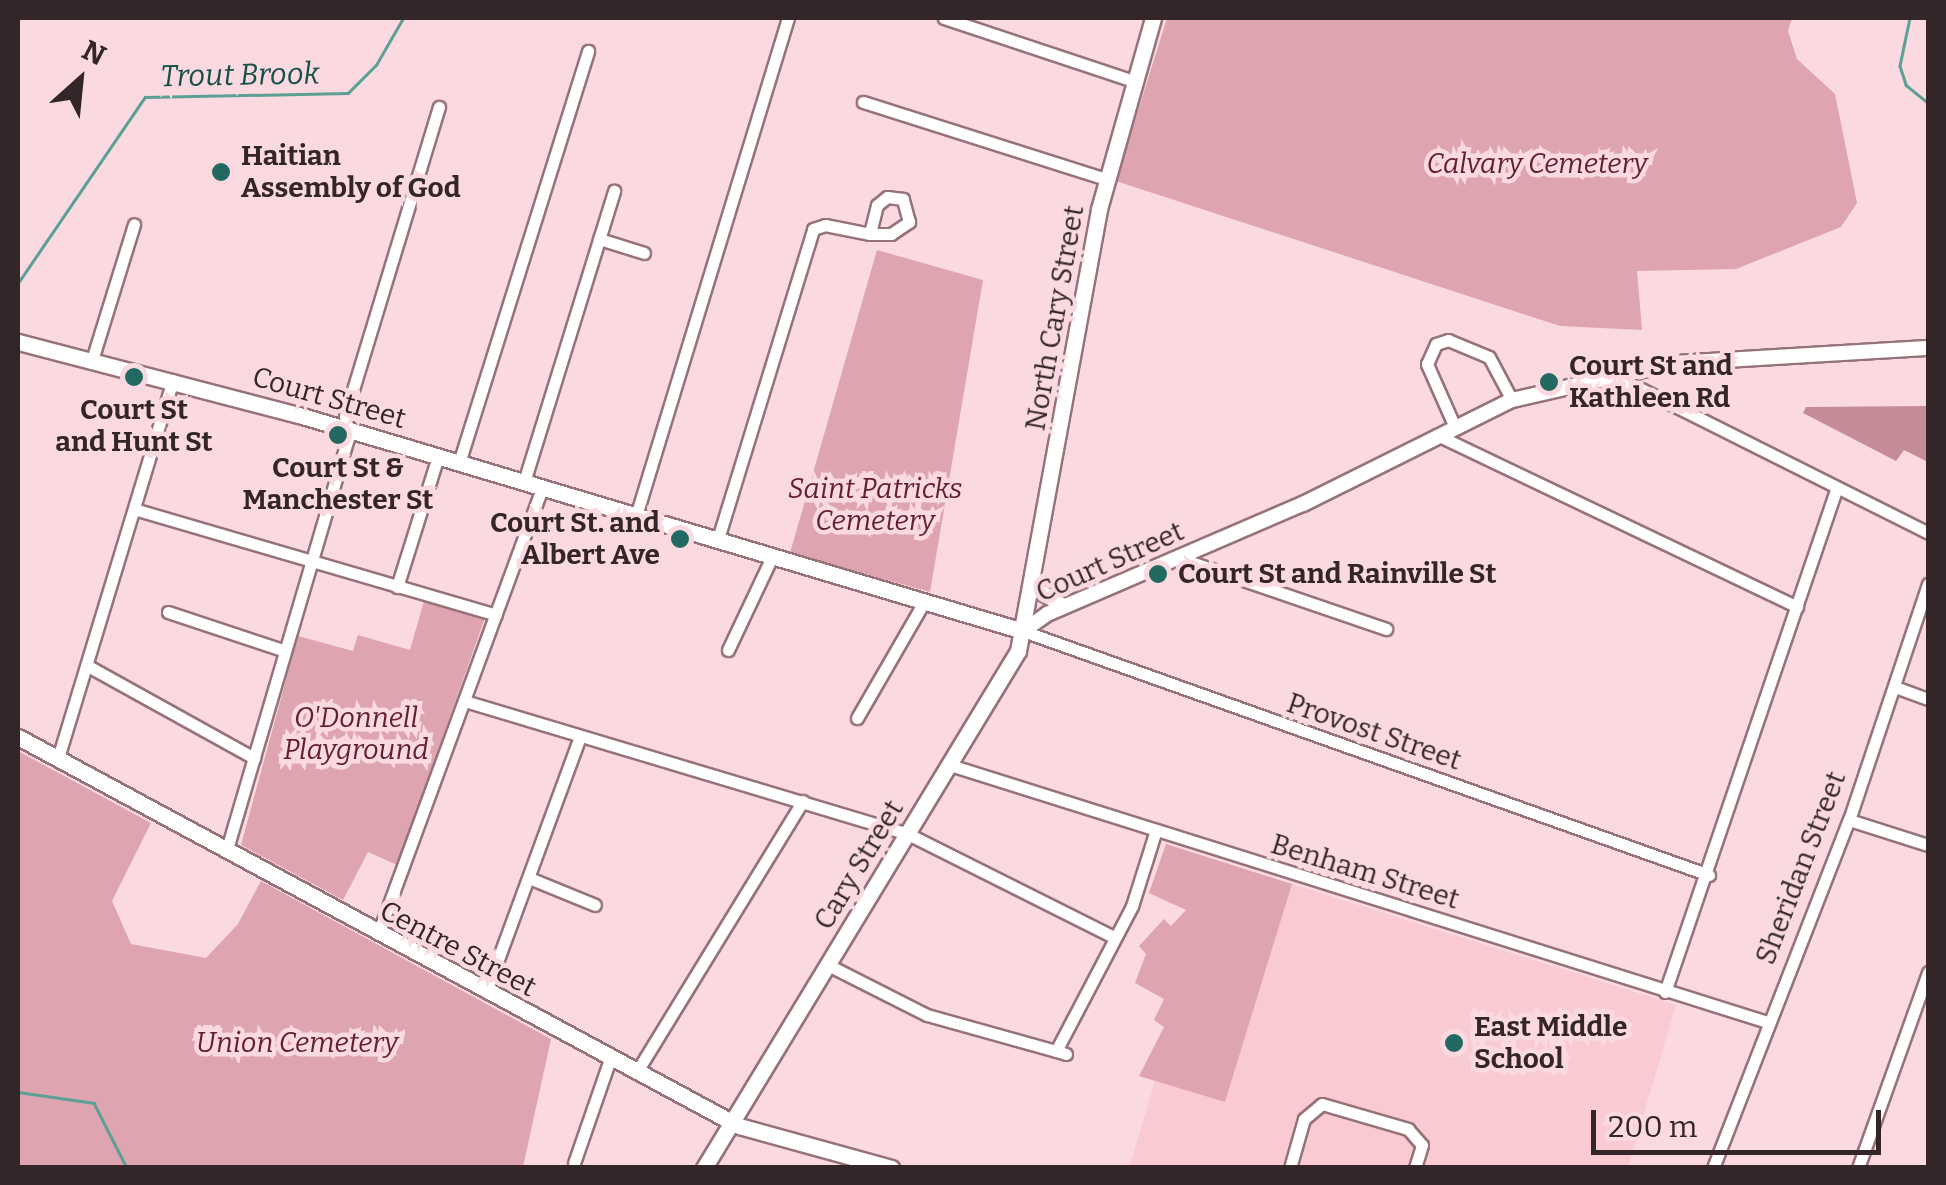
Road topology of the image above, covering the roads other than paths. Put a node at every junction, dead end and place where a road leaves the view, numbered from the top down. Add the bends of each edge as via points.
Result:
1 (788, 18) edge
2 (944, 18) edge
3 (1153, 18) edge
4 (588, 51) dead end
5 (1133, 81) junction
6 (862, 102) dead end
7 (439, 106) dead end
8 (1106, 179) junction
9 (614, 191) dead end
10 (134, 224) dead end
11 (870, 234) dead end
12 (599, 239) junction
13 (644, 253) dead end
14 (18, 342) edge
15 (1928, 348) edge
16 (92, 360) junction
17 (1608, 373) junction
18 (173, 380) junction
19 (1512, 400) junction
20 (1454, 425) junction
21 (346, 429) junction
22 (1437, 435) junction
23 (438, 456) junction
24 (459, 462) junction
25 (524, 482) junction
26 (542, 488) junction
27 (1836, 490) junction
28 (134, 509) junction
29 (636, 516) junction
30 (1928, 533) edge
31 (717, 542) junction
32 (1179, 558) junction
33 (771, 559) junction
34 (309, 561) junction
35 (1928, 584) edge
36 (398, 587) junction
37 (1033, 587) junction
38 (924, 602) junction
39 (1797, 606) junction
40 (1064, 607) junction
41 (168, 612) dead end
42 (496, 616) junction
43 (1386, 629) dead end
44 (1024, 631) junction
45 (728, 650) dead end
46 (285, 651) junction
47 (88, 666) junction
48 (1895, 687) junction
49 (1928, 700) edge
50 (464, 702) junction
51 (856, 718) dead end
52 (18, 737) edge
53 (580, 737) junction
54 (58, 758) junction
55 (254, 758) junction
56 (950, 765) junction
57 (803, 801) junction
58 (1849, 820) junction
59 (1155, 833) junction
60 (908, 834) junction
61 (1928, 844) edge
62 (226, 849) junction
63 (1710, 876) junction
64 (529, 878) junction
65 (595, 905) dead end
66 (378, 934) junction
67 (1114, 936) junction
68 (828, 965) junction
69 (1928, 972) edge
70 (486, 992) junction
71 (1665, 992) junction
72 (1768, 1022) junction
73 (610, 1059) junction
74 (636, 1073) junction
75 (731, 1122) junction
76 (574, 1164) dead end
77 (704, 1168) edge
78 (891, 1168) edge
79 (1290, 1168) edge
80 (1415, 1168) edge
81 (1714, 1168) edge
82 (1858, 1168) edge

1 - 29 street
2 - 5 street
3 - 5 main road, North Cary Street
4 - 24 street
5 - 8 main road, North Cary Street
6 - 8 street
7 - 21 street
8 - 37 main road, North Cary Street
9 - 12 street
10 - 16 street
11 - 31 street via 814,229
12 - 13 street
12 - 25 street
14 - 16 main road, Court Street
15 - 17 street, Court Street
16 - 18 main road, Court Street
17 - 19 street, Court Street
17 - 27 street
18 - 21 main road, Court Street
18 - 28 street
19 - 20 street, Court Street
19 - 20 street via 1488,357 1448,340 1436,344 1426,364
20 - 22 street, Court Street
21 - 23 main road, Court Street
21 - 34 street
22 - 32 street, Court Street
22 - 39 street
23 - 24 main road, Court Street
23 - 36 street
24 - 25 main road, Court Street
25 - 26 main road, Court Street
26 - 29 main road, Court Street
26 - 42 street
27 - 30 street
27 - 39 street
28 - 34 street
28 - 47 street
29 - 31 main road, Court Street
31 - 33 main road, Court Street
32 - 40 street, Court Street
32 - 43 street
33 - 38 main road, Court Street
33 - 45 street
34 - 36 street
34 - 46 street
35 - 48 street, Sheridan Street
36 - 42 street
37 - 40 street
37 - 44 main road, North Cary Street
38 - 44 main road, Court Street
38 - 51 street
39 - 63 street
40 - 44 street, Court Street
41 - 46 street
42 - 50 street
44 - 56 main road, Cary Street
44 - 63 street, Provost Street
46 - 55 street
47 - 54 street
47 - 55 street
48 - 49 street
48 - 58 street, Sheridan Street
50 - 53 street
50 - 66 street
52 - 54 main road, Centre Street
53 - 57 street
53 - 64 street
54 - 62 main road, Centre Street
55 - 62 street
56 - 59 street, Benham Street
56 - 60 main road, Cary Street
57 - 60 street
57 - 74 street
58 - 61 street
58 - 72 street, Sheridan Street
59 - 67 street via 1132,906
59 - 71 street, Benham Street
60 - 67 street
60 - 68 main road, Cary Street
62 - 66 main road, Centre Street
63 - 71 street
64 - 65 street
64 - 70 street
66 - 70 main road, Centre Street
67 - 68 street via 1061,1053 927,1015
68 - 75 main road, Cary Street
69 - 82 street
70 - 73 main road, Centre Street
71 - 72 street, Benham Street
72 - 81 street, Sheridan Street
73 - 74 main road, Centre Street
73 - 76 street
74 - 75 main road, Centre Street
75 - 77 main road, Cary Street
75 - 78 main road, Centre Street
79 - 80 street via 1304,1119 1322,1104 1408,1129 1422,1145

